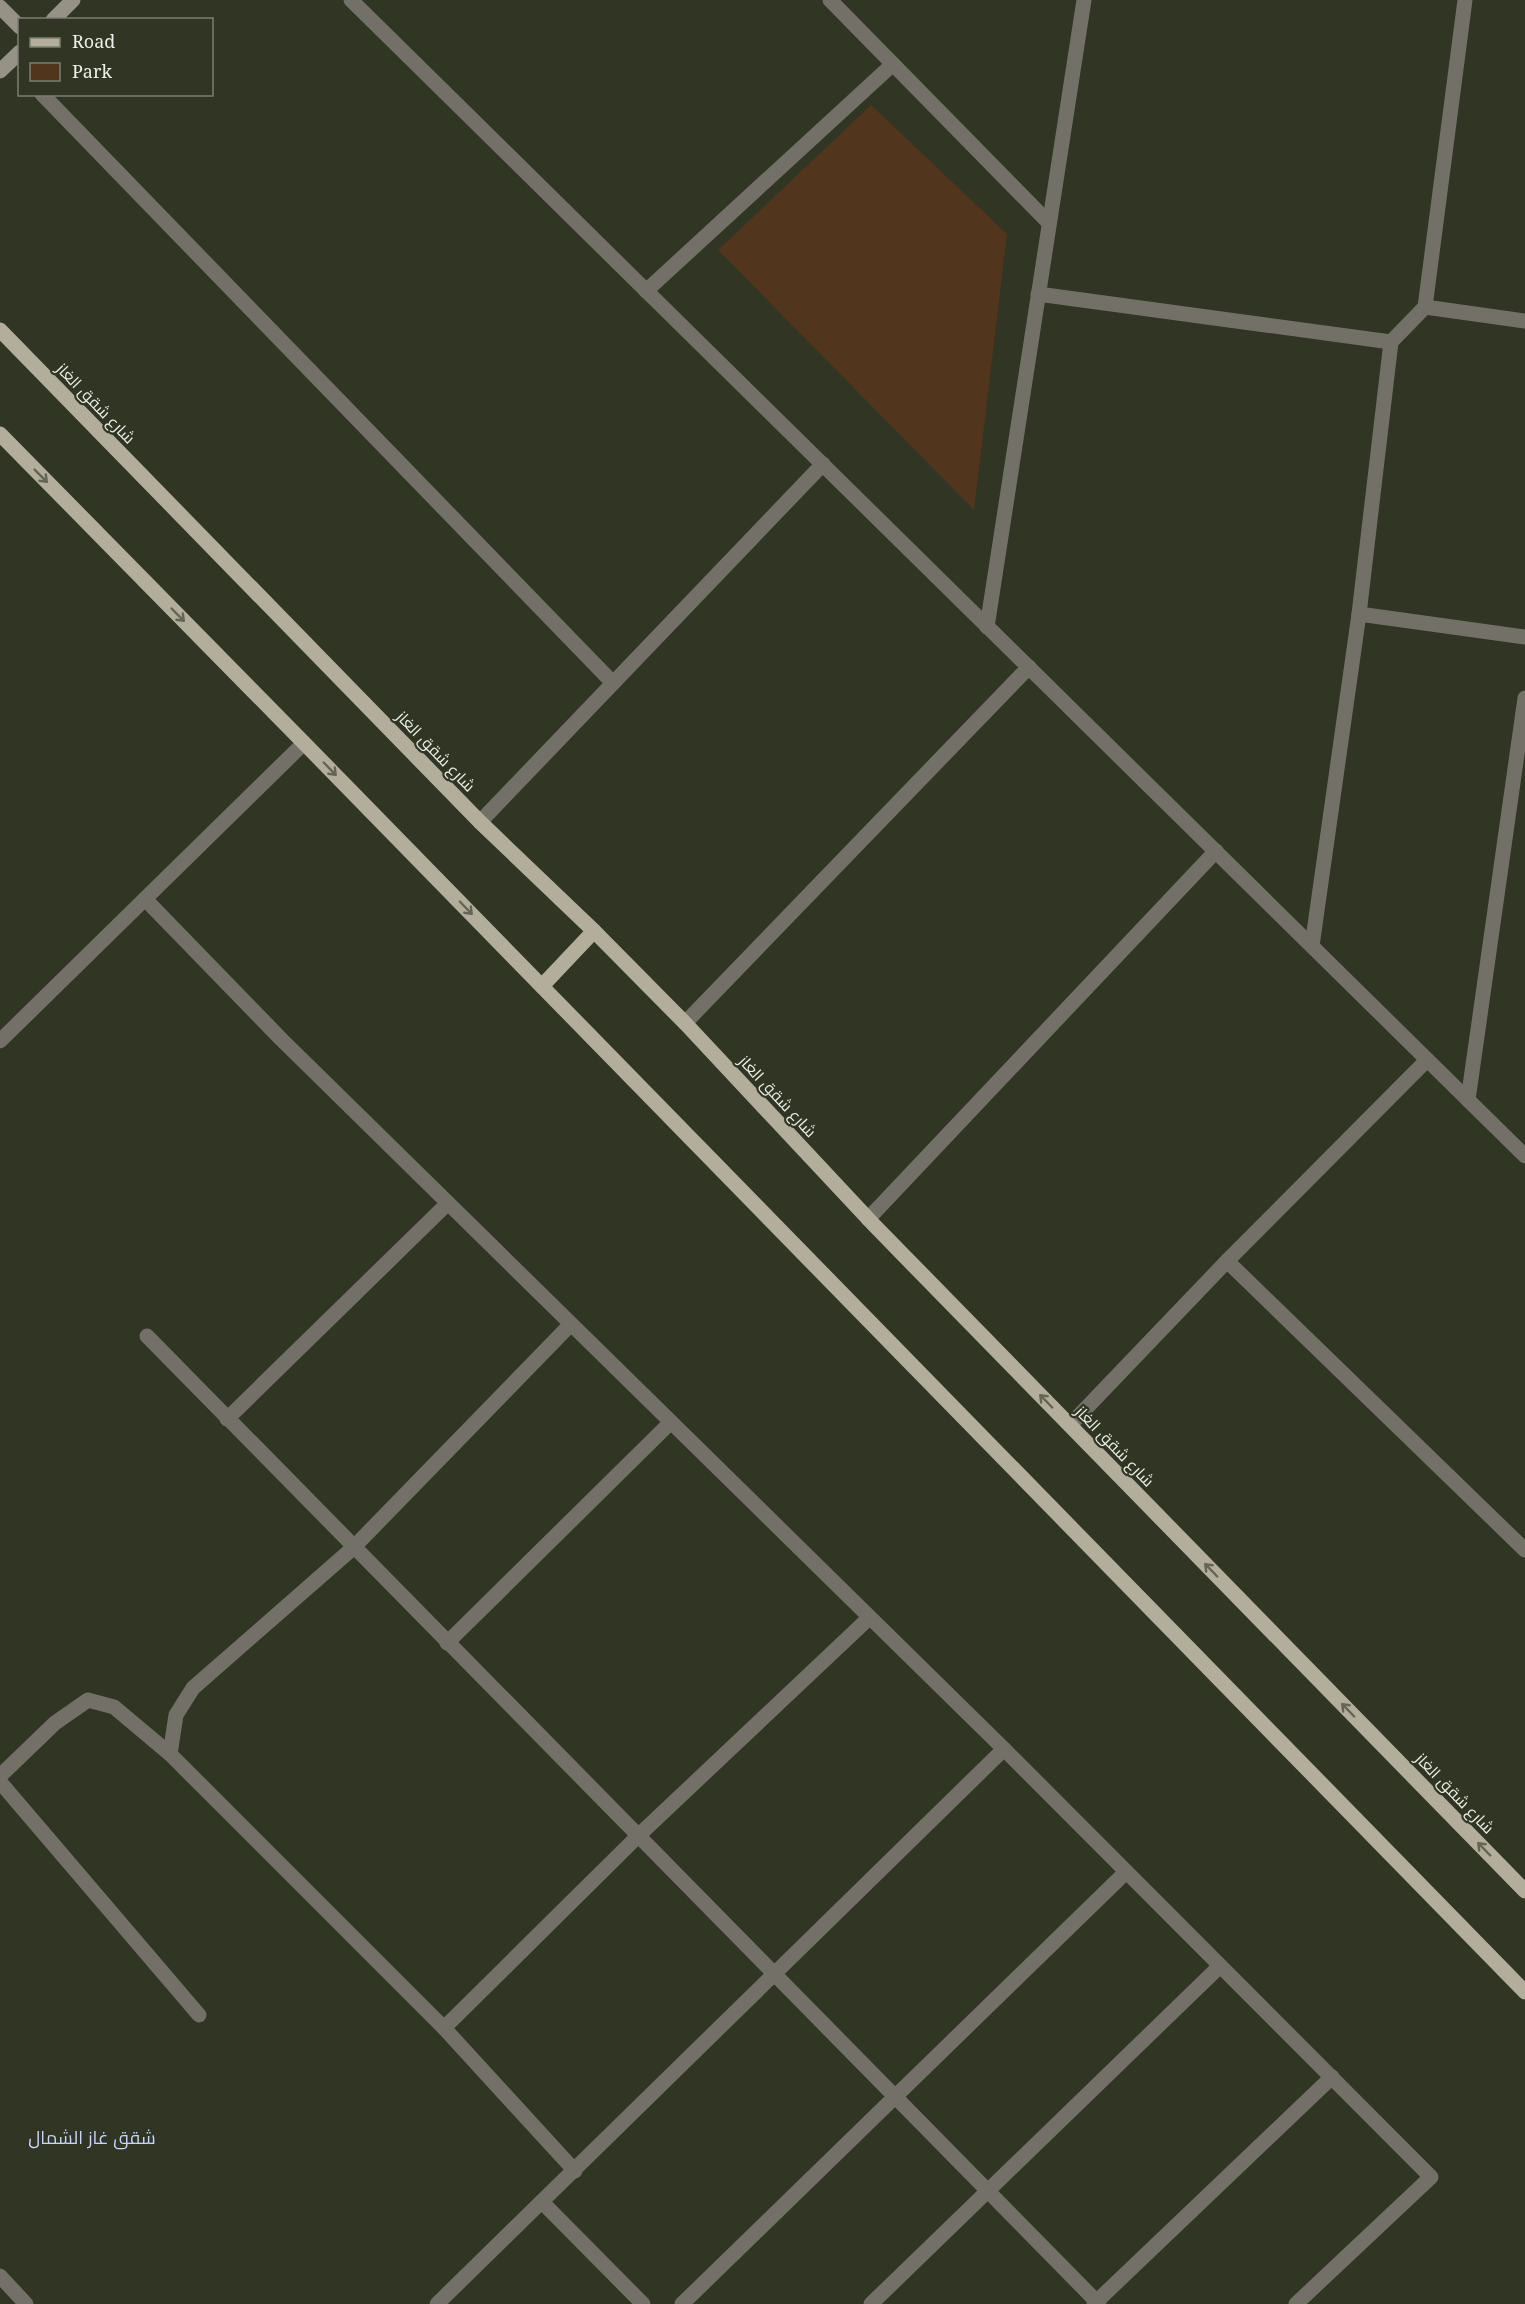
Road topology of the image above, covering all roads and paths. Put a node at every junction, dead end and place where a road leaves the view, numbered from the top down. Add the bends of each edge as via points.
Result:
1 (73, 0) edge
2 (351, 0) edge
3 (830, 0) edge
4 (1084, 0) edge
5 (1465, 0) edge
6 (0, 7) edge
7 (55, 18) edge
8 (18, 25) edge
9 (893, 64) junction
10 (44, 96) edge
11 (1048, 222) junction
12 (646, 291) junction
13 (1038, 294) junction
14 (1425, 307) junction
15 (1525, 321) edge
16 (0, 330) edge
17 (1390, 342) junction
18 (0, 434) edge
19 (822, 464) junction
20 (1359, 614) junction
21 (987, 627) junction
22 (1525, 637) edge
23 (1029, 667) junction
24 (613, 683) junction
25 (1525, 698) edge
26 (304, 743) junction
27 (480, 822) junction
28 (1216, 851) junction
29 (145, 899) junction
30 (594, 931) junction
31 (1311, 946) junction
32 (542, 987) junction
33 (685, 1023) junction
34 (0, 1041) edge
35 (1427, 1060) junction
36 (1468, 1100) junction
37 (1525, 1156) edge
38 (448, 1203) junction
39 (868, 1219) junction
40 (1227, 1261) junction
41 (571, 1324) junction
42 (147, 1336) dead end
43 (227, 1419) junction
44 (671, 1422) junction
45 (1070, 1425) junction
46 (353, 1548) junction
47 (1525, 1550) edge
48 (869, 1618) junction
49 (447, 1642) junction
50 (1004, 1749) junction
51 (170, 1754) junction
52 (0, 1776) edge
53 (0, 1782) edge
54 (638, 1836) junction
55 (1126, 1872) junction
56 (1525, 1891) edge
57 (1220, 1966) junction
58 (774, 1974) junction
59 (1525, 1992) edge
60 (199, 2016) dead end
61 (444, 2028) junction
62 (1332, 2077) junction
63 (895, 2097) junction
64 (575, 2171) junction
65 (988, 2191) junction
66 (542, 2202) junction
67 (0, 2276) edge
68 (1096, 2303) edge
69 (26, 2304) edge
70 (437, 2304) edge
71 (643, 2304) edge
72 (682, 2304) edge
73 (872, 2304) edge
74 (1296, 2304) edge

1 - 7 street
2 - 12 street
3 - 9 street
4 - 11 street
5 - 14 street
6 - 8 street
9 - 11 street
9 - 12 street
10 - 24 street
11 - 13 street
12 - 19 street
13 - 17 street
13 - 21 street
14 - 15 street
14 - 17 street
16 - 27 main road, شارع شقق الغاز
17 - 20 street
18 -> 26 main road
19 - 21 street
19 - 24 street
20 - 22 street
20 - 31 street
21 - 23 street
23 - 28 street
23 - 33 street
24 - 27 street
25 - 36 street
26 - 29 street
26 -> 32 main road
27 - 30 main road, شارع شقق الغاز
28 - 31 street
28 - 39 street
29 - 34 street
29 - 38 street
30 - 32 main road
30 - 33 main road, شارع شقق الغاز
31 - 35 street
32 - 59 main road
33 - 39 main road, شارع شقق الغاز
35 - 36 street
35 - 40 street
36 - 37 street
38 - 41 street
38 - 43 street
45 -> 39 main road, شارع شقق الغاز
40 - 45 street
40 - 47 street
41 - 44 street
41 - 46 street
42 - 43 street
43 - 46 street
44 - 48 street
44 - 49 street
56 -> 45 main road, شارع شقق الغاز
46 - 49 street
46 - 51 street via 193,1688 177,1715
48 - 50 street
48 - 54 street
49 - 54 street
50 - 55 street
50 - 58 street
51 - 52 street via 114,1707 88,1700 55,1723
51 - 61 street
53 - 60 street
54 - 58 street
54 - 61 street
55 - 57 street
55 - 63 street
57 - 62 street
57 - 65 street
58 - 63 street
58 - 64 street
61 - 64 street
62 - 68 street
62 - 74 street via 1431,2177
63 - 65 street
63 - 72 street
64 - 66 street
65 - 68 street
65 - 73 street
66 - 70 street
66 - 71 street
67 - 69 street

